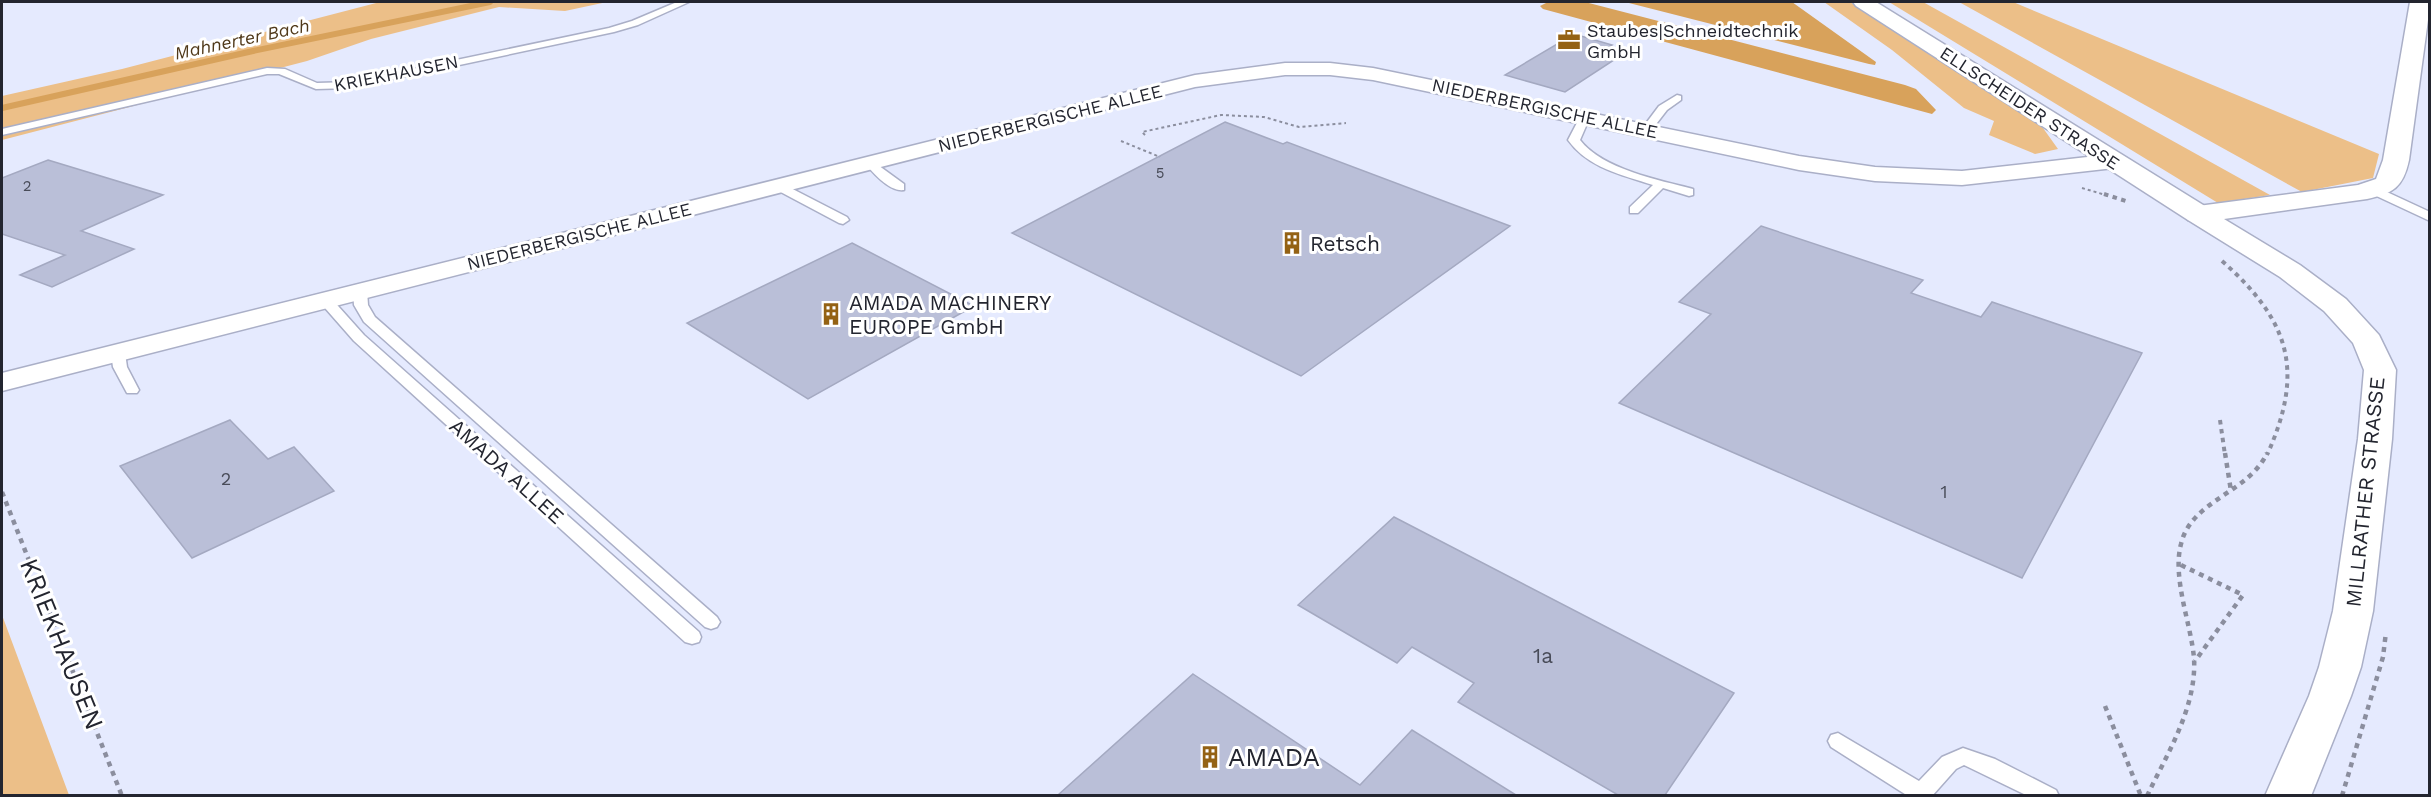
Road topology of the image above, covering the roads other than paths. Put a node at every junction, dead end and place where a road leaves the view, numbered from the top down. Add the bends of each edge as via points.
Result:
1 (684, 2) edge
2 (1863, 2) edge
3 (2420, 2) edge
4 (1677, 98) dead end
5 (1585, 117) junction
6 (1646, 130) junction
7 (2, 132) edge
8 (2114, 161) junction
9 (871, 163) junction
10 (1661, 184) junction
11 (779, 186) junction
12 (900, 187) dead end
13 (1689, 192) dead end
14 (2366, 192) junction
15 (1634, 210) dead end
16 (2198, 214) junction
17 (2430, 217) edge
18 (843, 219) dead end
19 (360, 291) junction
20 (325, 300) junction
21 (118, 353) junction
22 (2, 382) edge
23 (132, 390) dead end
24 (711, 622) dead end
25 (692, 637) dead end
26 (1838, 741) dead end
27 (1919, 794) edge
28 (2049, 795) edge
29 (2288, 795) edge

1 - 7 lane, KRIEKHAUSEN via 611,30 351,85 316,86 281,71 267,70
2 - 8 main road, ELLSCHEIDER STRASSE
3 - 14 main road via 2393,174 2387,184
4 - 6 lane via 1663,108
5 - 6 street, NIEDERBERGISCHE ALLEE
5 - 9 street, NIEDERBERGISCHE ALLEE via 1396,77 1285,69 1195,81
5 - 10 lane via 1574,140 1579,150
6 - 8 street, NIEDERBERGISCHE ALLEE via 1799,163 1912,177 1962,178
8 - 16 main road, ELLSCHEIDER STRASSE
9 - 11 street, NIEDERBERGISCHE ALLEE
9 - 12 lane
10 - 13 lane
10 - 15 lane
11 - 18 lane
11 - 19 street, NIEDERBERGISCHE ALLEE
14 - 16 main road
14 - 17 lane
16 - 29 main road, MILLRATHER STRASSE via 2290,271 2335,305 2368,342 2380,370 2353,611 2333,686
19 - 20 street, NIEDERBERGISCHE ALLEE
19 - 24 lane, AMADA ALLEE via 361,305 369,319
20 - 21 street, NIEDERBERGISCHE ALLEE
20 - 25 lane, AMADA ALLEE via 359,338
21 - 22 street, NIEDERBERGISCHE ALLEE
21 - 23 lane via 120,367
26 - 27 lane
27 - 28 lane via 1949,763 1964,756

